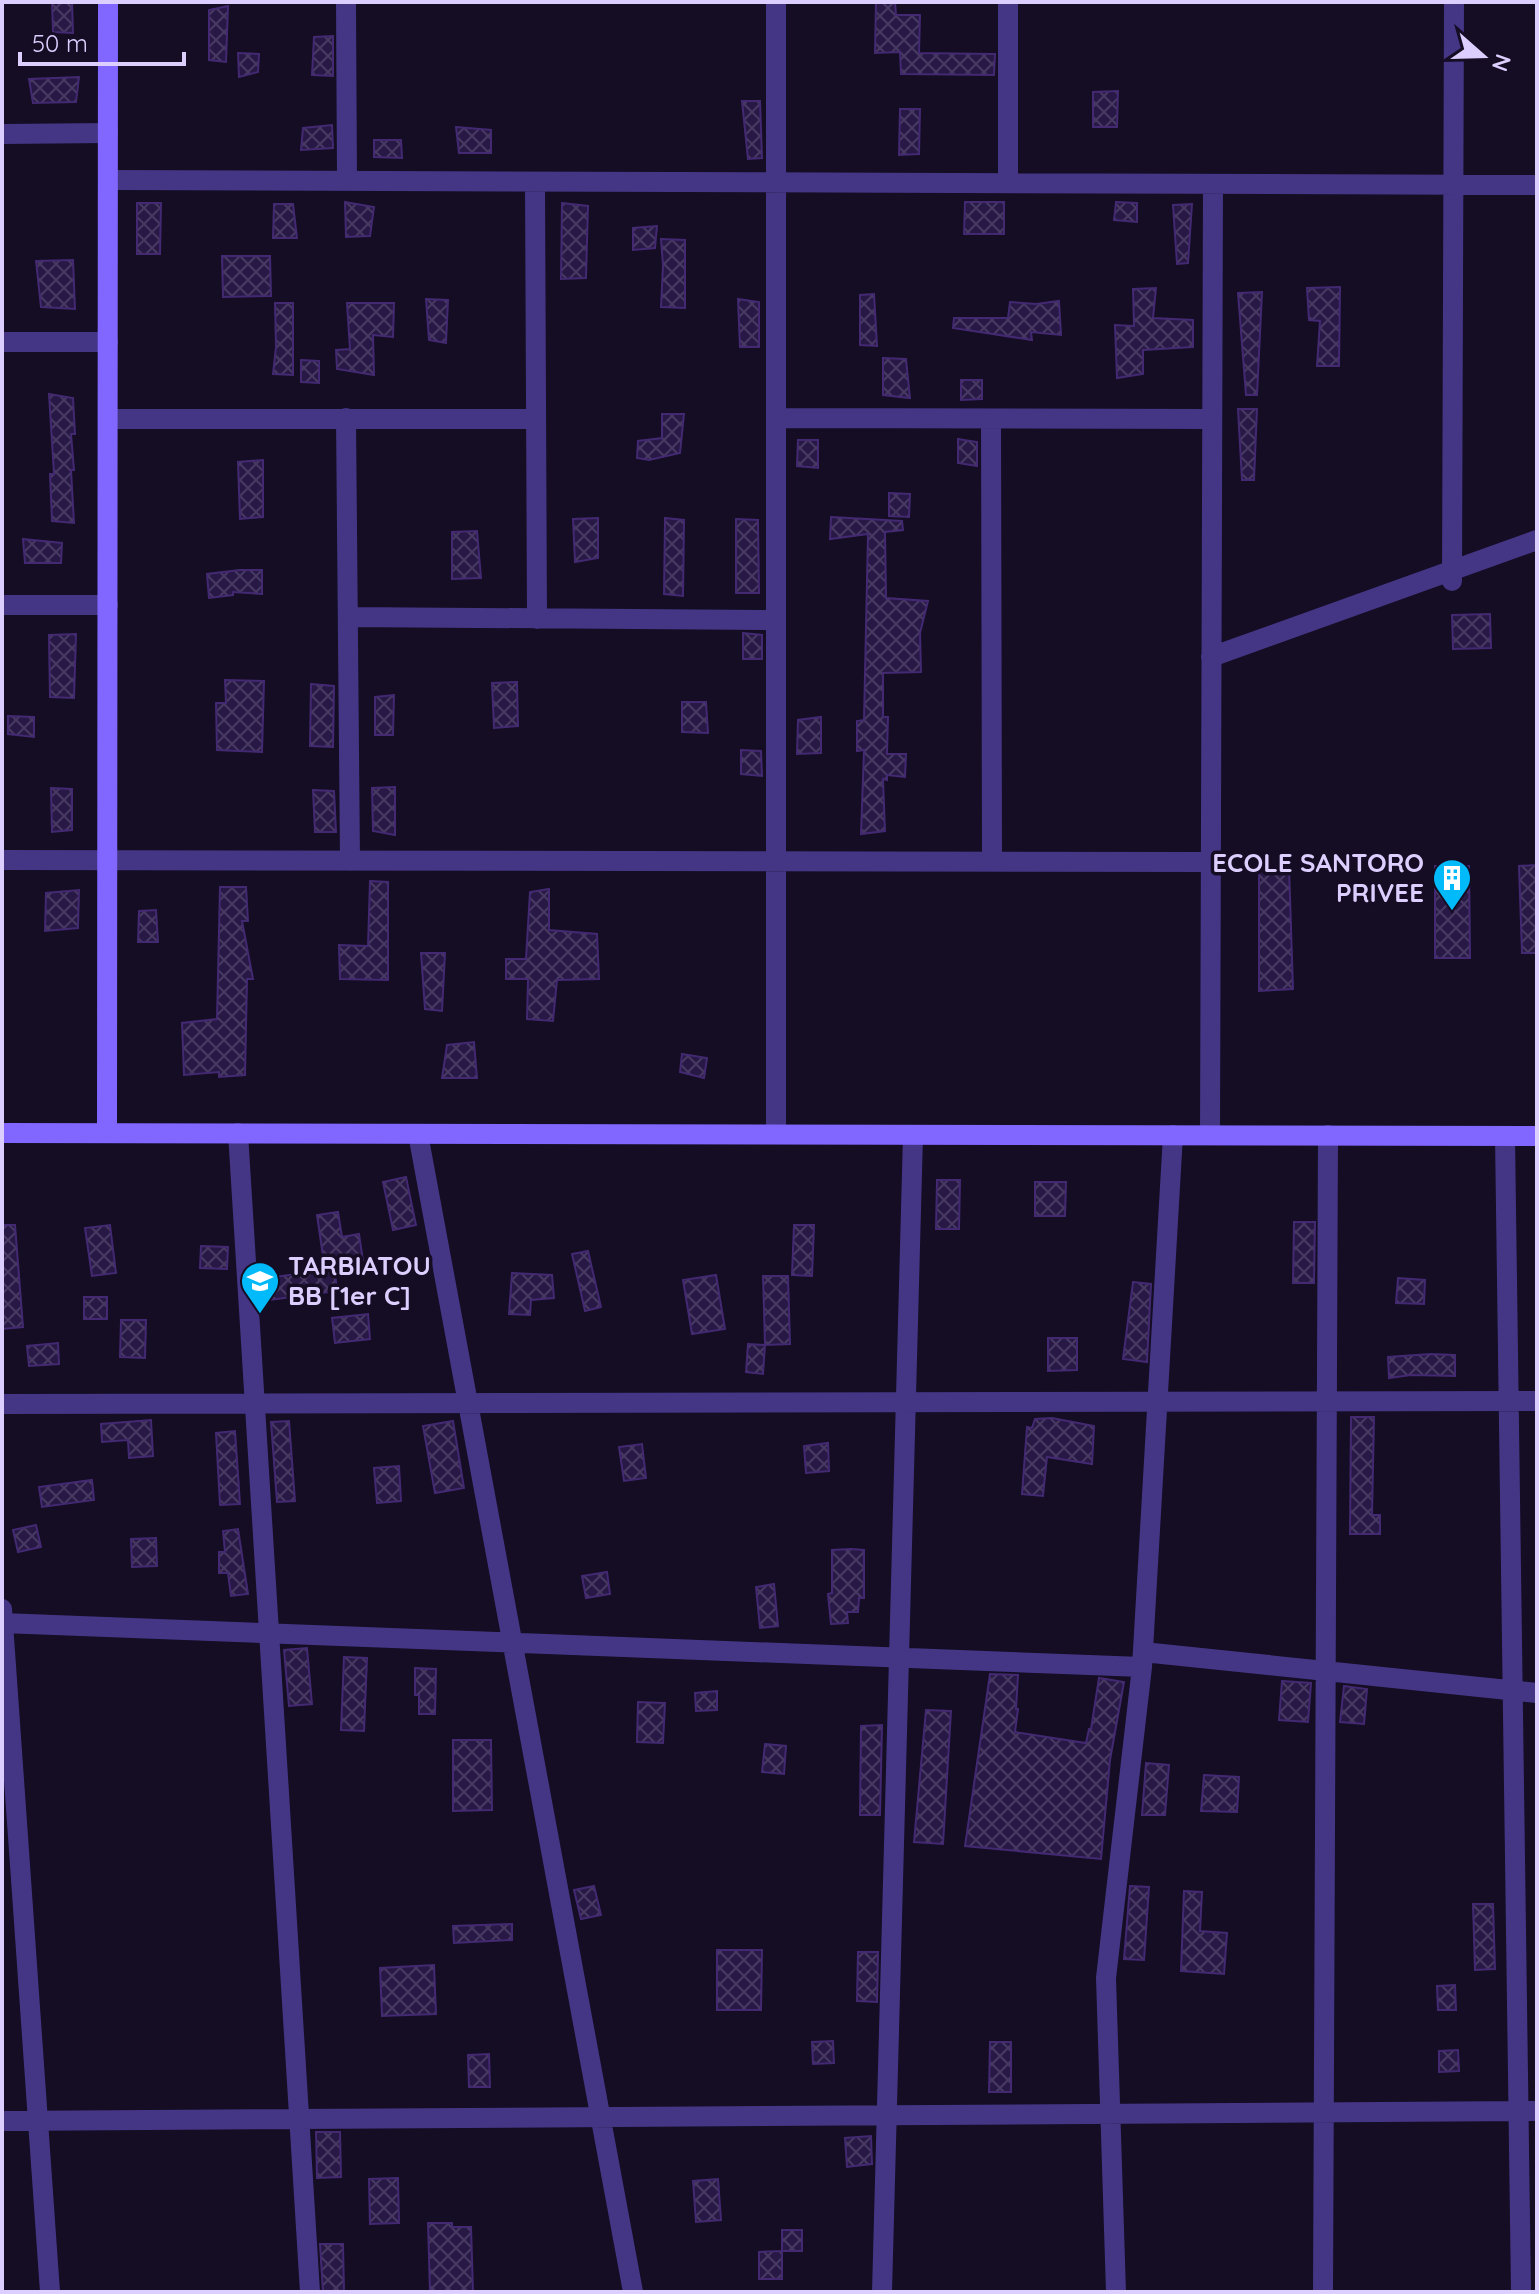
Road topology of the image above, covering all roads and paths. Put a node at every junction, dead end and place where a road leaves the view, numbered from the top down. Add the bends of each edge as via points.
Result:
1 (108, 2) edge
2 (346, 2) edge
3 (776, 2) edge
4 (1008, 2) edge
5 (1454, 2) edge
6 (108, 133) junction
7 (2, 134) edge
8 (108, 180) junction
9 (347, 181) junction
10 (535, 182) junction
11 (776, 182) junction
12 (1008, 183) junction
13 (1213, 184) junction
14 (1454, 184) junction
15 (1537, 185) edge
16 (2, 342) edge
17 (108, 342) junction
18 (346, 418) junction
19 (776, 418) junction
20 (108, 419) junction
21 (536, 419) junction
22 (991, 419) junction
23 (1212, 419) junction
24 (1537, 540) edge
25 (1452, 576) junction
26 (2, 605) edge
27 (108, 605) junction
28 (348, 617) junction
29 (537, 619) junction
30 (776, 620) junction
31 (1211, 657) junction
32 (2, 860) edge
33 (107, 860) junction
34 (350, 861) junction
35 (776, 861) junction
36 (992, 861) junction
37 (1211, 862) junction
38 (2, 1133) edge
39 (107, 1133) junction
40 (238, 1133) junction
41 (418, 1134) junction
42 (776, 1134) junction
43 (913, 1135) junction
44 (1173, 1135) junction
45 (1210, 1135) junction
46 (1328, 1135) junction
47 (1505, 1136) junction
48 (1537, 1136) edge
49 (1509, 1401) junction
50 (1537, 1401) edge
51 (1158, 1402) junction
52 (1327, 1402) junction
53 (468, 1403) junction
54 (906, 1403) junction
55 (2, 1404) edge
56 (255, 1404) junction
57 (2, 1609) edge
58 (2, 1623) edge
59 (269, 1634) junction
60 (513, 1643) junction
61 (899, 1658) junction
62 (1142, 1660) junction
63 (1326, 1671) junction
64 (1513, 1691) junction
65 (1537, 1693) edge
66 (1528, 2111) edge
67 (1324, 2112) junction
68 (1110, 2114) junction
69 (887, 2115) junction
70 (600, 2117) junction
71 (300, 2119) junction
72 (2, 2121) edge
73 (38, 2121) junction
74 (50, 2292) edge
75 (310, 2292) edge
76 (633, 2292) edge
77 (882, 2292) edge
78 (1116, 2292) edge
79 (1323, 2292) edge
80 (1521, 2292) edge

1 - 6 street
2 - 9 street
3 - 11 street
4 - 12 street
5 - 14 street
6 - 7 street
6 - 8 street
8 - 9 street
8 - 17 street
9 - 10 street
10 - 11 street
10 - 21 street
11 - 12 street
11 - 19 street
12 - 13 street
13 - 14 street
13 - 23 street
14 - 15 street
14 - 25 street
16 - 17 street
17 - 20 street
18 - 20 street
18 - 21 street
18 - 28 street
19 - 22 street
19 - 30 street
20 - 27 street
21 - 29 street
22 - 23 street
22 - 36 street
23 - 31 street
24 - 25 street
25 - 31 street
26 - 27 street
27 - 33 street
28 - 29 street
28 - 34 street
29 - 30 street
30 - 35 street
31 - 37 street
32 - 33 street
33 - 34 street
33 - 39 street
34 - 35 street
35 - 36 street
35 - 42 street
36 - 37 street
37 - 45 street
38 - 39 street
39 - 40 street
40 - 41 street
40 - 56 street
41 - 42 street
41 - 53 street
42 - 43 street
43 - 44 street
43 - 54 street
44 - 45 street
44 - 51 street
45 - 46 street
46 - 47 street
46 - 52 street
47 - 48 street
47 - 49 street
49 - 50 street
49 - 52 street
49 - 64 street
51 - 52 street
51 - 54 street
51 - 62 street
52 - 63 street
53 - 54 street
53 - 56 street
53 - 60 street
54 - 61 street
55 - 56 street
56 - 59 street
57 - 58 street
58 - 59 street
58 - 73 street
59 - 60 street
59 - 71 street
60 - 61 street
60 - 70 street
61 - 62 street
61 - 69 street
62 - 63 street
62 - 68 street via 1106,1978
63 - 64 street
63 - 67 street
64 - 65 street
64 - 66 street
66 - 67 street
66 - 80 street
67 - 68 street
67 - 79 street
68 - 69 street
68 - 78 street
69 - 70 street
69 - 77 street
70 - 71 street
70 - 76 street
71 - 73 street
71 - 75 street
72 - 73 street
73 - 74 street

